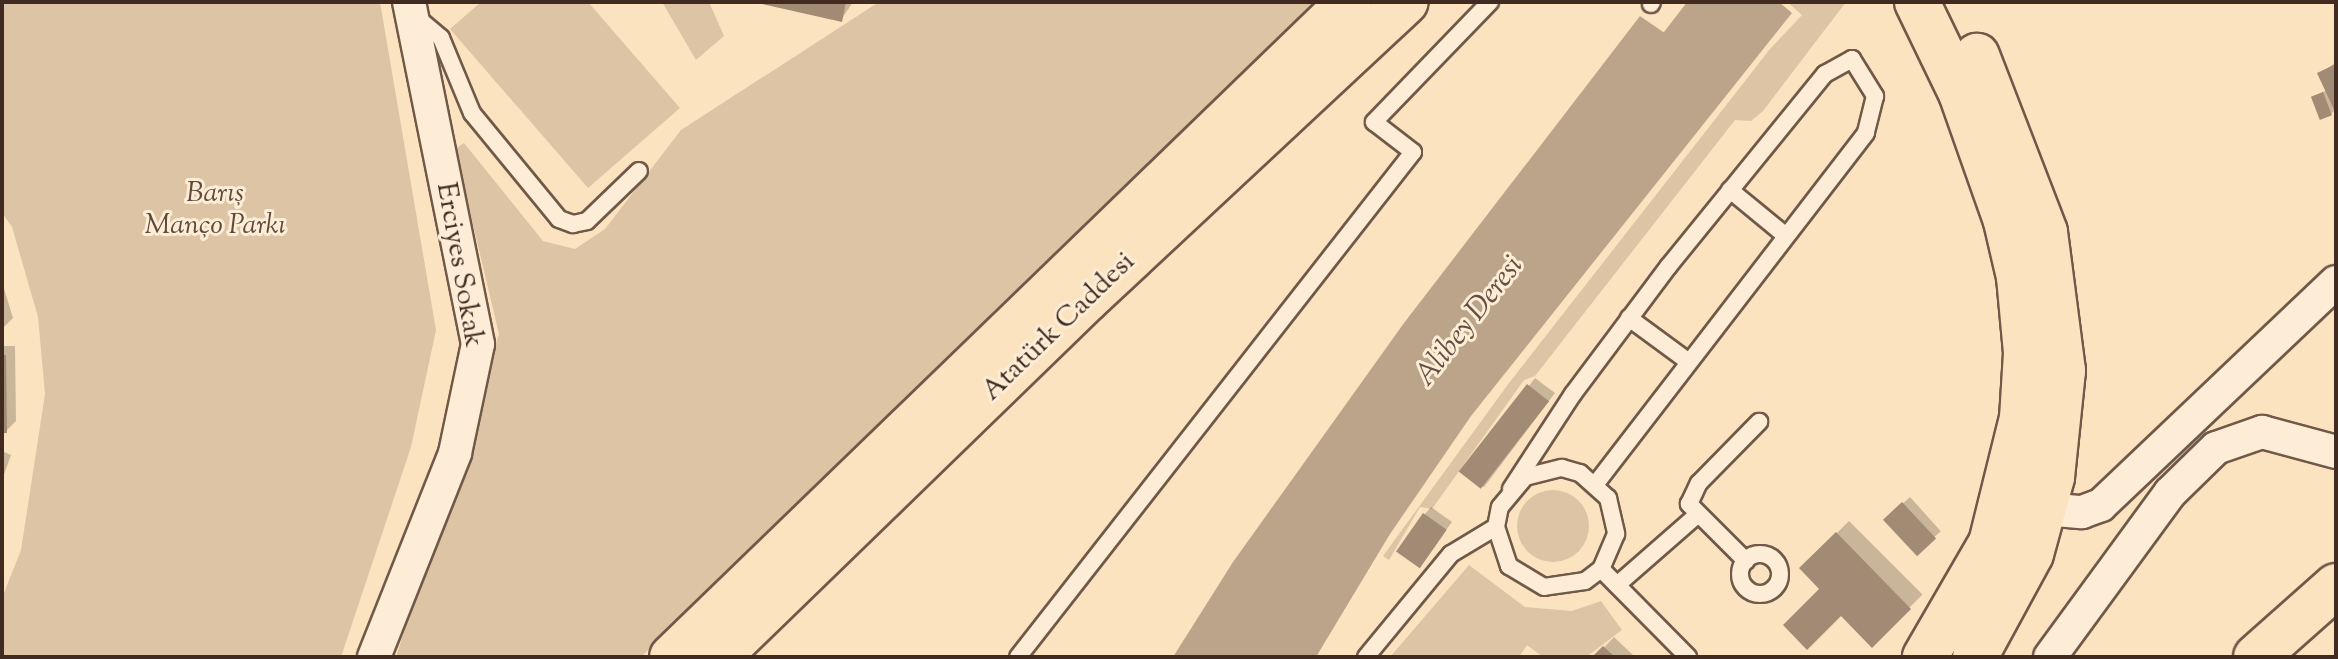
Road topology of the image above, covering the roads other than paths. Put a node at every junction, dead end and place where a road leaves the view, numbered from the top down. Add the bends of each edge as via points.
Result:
1 (1349, 2) edge
2 (1406, 2) edge
3 (1490, 2) edge
4 (1917, 2) edge
5 (1951, 2) edge
6 (410, 7) edge
7 (639, 171) dead end
8 (1730, 190) junction
9 (1786, 236) junction
10 (2336, 282) edge
11 (1629, 318) junction
12 (1689, 362) junction
13 (2219, 394) junction
14 (1759, 422) dead end
15 (2245, 434) junction
16 (2336, 452) edge
17 (1596, 483) junction
18 (1511, 489) junction
19 (2044, 509) junction
20 (1697, 515) junction
21 (1496, 527) junction
22 (1746, 561) dead end
23 (1601, 569) junction
24 (1617, 585) junction
25 (2336, 586) edge
26 (374, 657) edge
27 (672, 657) edge
28 (718, 657) edge
29 (1018, 657) edge
30 (1366, 657) edge
31 (1688, 657) edge
32 (1925, 657) edge
33 (1975, 657) edge
34 (2050, 657) edge
35 (2256, 657) edge

1 - 27 main road, Atatürk Caddesi
2 - 28 main road, Atatürk Caddesi via 1086,300
3 - 29 lane via 1374,122 1413,152
4 - 32 main road via 1961,93 1995,184 2019,277 2026,353 2022,418 1991,543
5 - 19 main road via 2003,113 2045,232 2063,371 2060,425
6 - 7 lane via 441,38 472,113 559,219 587,221
6 - 26 street, Erciyes Sokak via 478,344 455,453
8 - 9 lane
8 - 9 lane via 1825,74 1852,59 1875,96 1874,114 1866,133
8 - 11 lane
9 - 12 lane
10 - 13 street
11 - 12 lane
11 - 18 lane
12 - 17 lane
13 - 15 street via 2239,413
13 - 19 street via 2101,505 2082,512
14 - 20 lane via 1692,494 1689,504
15 - 16 street via 2292,437
15 - 34 street via 2216,448 2170,493
17 - 18 lane via 1580,473 1552,469 1525,477
17 - 23 lane via 1615,516 1611,552
18 - 21 lane
19 - 33 main road via 2031,554
20 - 22 lane
20 - 24 lane
21 - 23 lane via 1509,566 1525,580 1565,588
21 - 30 lane via 1451,554
23 - 24 lane
24 - 31 lane
25 - 35 main road

